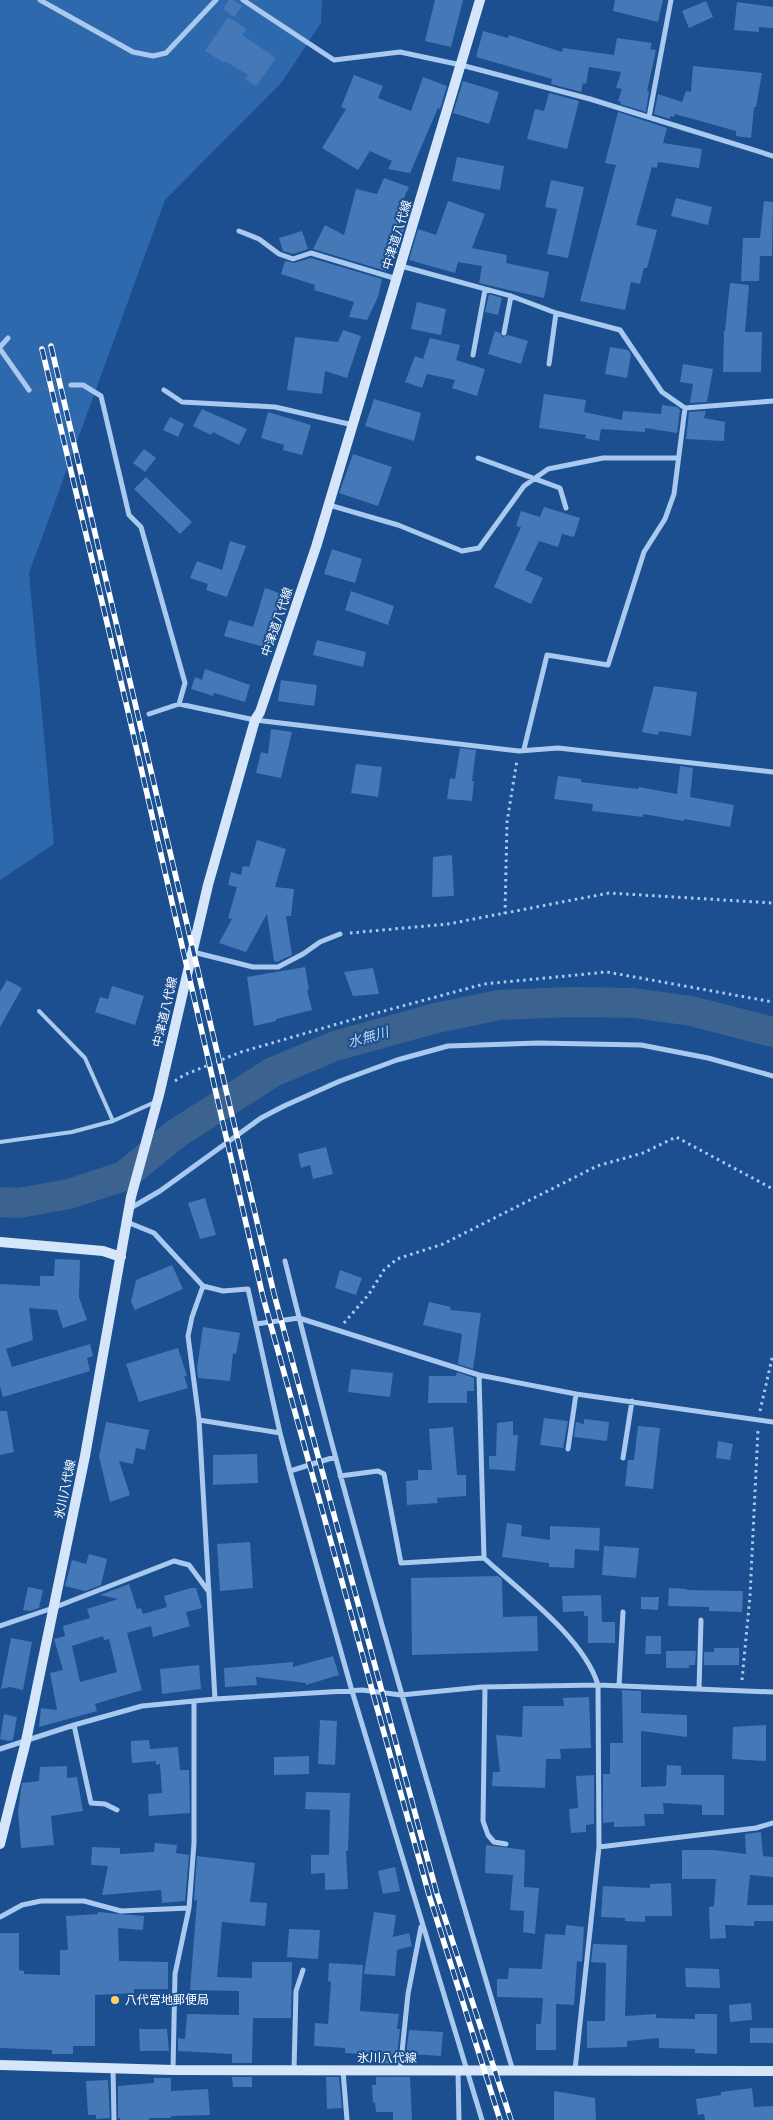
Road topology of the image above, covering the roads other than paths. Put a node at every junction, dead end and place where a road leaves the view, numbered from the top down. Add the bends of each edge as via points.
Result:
1 (40, 0) edge
2 (216, 0) edge
3 (242, 0) edge
4 (480, 0) edge
5 (671, 0) edge
6 (461, 65) junction
7 (649, 117) junction
8 (773, 156) edge
9 (239, 231) dead end
10 (401, 266) junction
11 (397, 279) junction
12 (485, 290) junction
13 (510, 296) junction
14 (556, 313) junction
15 (504, 333) dead end
16 (8, 338) dead end
17 (0, 348) edge
18 (473, 355) dead end
19 (549, 364) dead end
20 (71, 386) tunnel mouth
21 (29, 390) dead end
22 (164, 390) dead end
23 (773, 401) edge
24 (685, 408) junction
25 (354, 425) junction
26 (478, 458) dead end
27 (678, 458) junction
28 (536, 478) junction
29 (329, 505) junction
30 (566, 508) dead end
31 (179, 704) junction
32 (149, 714) dead end
33 (255, 720) junction
34 (522, 750) junction
35 (773, 772) edge
36 (340, 934) road end
37 (192, 952) junction
38 (39, 1011) dead end
39 (773, 1076) edge
40 (158, 1098) junction
41 (113, 1122) junction
42 (0, 1142) edge
43 (130, 1209) junction
44 (127, 1222) junction
45 (0, 1242) edge
46 (121, 1257) junction
47 (285, 1262) dead end
48 (203, 1286) junction
49 (299, 1318) junction
50 (256, 1324) junction
51 (479, 1375) junction
52 (576, 1394) junction
53 (632, 1401) junction
54 (199, 1420) junction
55 (773, 1422) edge
56 (280, 1433) junction
57 (568, 1449) dead end
58 (335, 1457) junction
59 (623, 1458) dead end
60 (290, 1471) junction
61 (340, 1476) junction
62 (484, 1558) junction
63 (210, 1592) junction
64 (53, 1608) junction
65 (622, 1612) dead end
66 (701, 1620) dead end
67 (0, 1626) edge
68 (598, 1686) junction
69 (619, 1686) junction
70 (485, 1687) junction
71 (698, 1689) junction
72 (352, 1691) junction
73 (773, 1692) edge
74 (401, 1695) junction
75 (215, 1699) junction
76 (194, 1701) junction
77 (74, 1724) junction
78 (26, 1741) junction
79 (0, 1749) edge
80 (117, 1810) dead end
81 (773, 1823) edge
82 (0, 1844) edge
83 (506, 1844) dead end
84 (599, 1847) junction
85 (189, 1908) junction
86 (0, 1917) edge
87 (422, 1924) junction
88 (303, 1970) dead end
89 (0, 2065) edge
90 (113, 2068) junction
91 (173, 2070) junction
92 (294, 2070) junction
93 (575, 2070) junction
94 (343, 2071) junction
95 (400, 2071) junction
96 (462, 2071) junction
97 (513, 2071) junction
98 (773, 2071) edge
99 (114, 2120) edge
100 (347, 2120) edge
101 (459, 2120) edge
102 (482, 2120) edge

1 - 2 street via 133,52 153,56 166,53
3 - 6 street via 334,60 400,52
4 - 6 main road, 中津道八代線
5 - 7 street
6 - 7 street
6 - 10 main road, 中津道八代線
7 - 8 street
9 - 11 street via 293,259 311,253
10 - 11 main road, 中津道八代線
10 - 12 street
11 - 25 main road, 中津道八代線
12 - 13 street
12 - 18 street
13 - 14 street
13 - 15 street
14 - 19 street
14 - 24 street via 620,330 662,392
16 - 17 street
17 - 21 street
20 - 31 street via 83,384 101,396 129,515 141,528 185,684
22 - 25 street via 182,402 275,407
23 - 24 street
24 - 27 street
25 - 29 main road, 中津道八代線
26 - 28 street
27 - 28 street via 603,458 548,469
27 - 34 street via 674,494 665,519 644,552 608,665 547,655
28 - 29 street via 524,486 479,548 462,551 398,525
28 - 30 street via 560,488
29 - 33 main road, 中津道八代線
31 - 32 street
31 - 33 street
33 - 34 street
33 - 37 main road, 中津道八代線
34 - 35 street via 558,748
36 - 37 street via 278,966 253,968
37 - 40 main road, 中津道八代線
38 - 41 lane via 85,1058
39 - 43 street via 708,1058 641,1045 539,1043 448,1046 340,1081 276,1110
40 - 41 lane
40 - 43 main road, 中津道八代線
41 - 42 lane via 72,1132
43 - 44 main road, 中津道八代線
44 - 46 main road, 中津道八代線
44 - 48 street via 154,1233
45 - 46 main road via 103,1251
46 - 64 main road, 氷川八代線 via 85,1456
47 - 49 street
48 - 50 street via 222,1291 248,1289
48 - 54 street via 188,1336
49 - 50 street
49 - 51 street
49 - 58 street
50 - 56 street
51 - 52 street
51 - 62 street
52 - 53 street
52 - 57 street
53 - 55 street
53 - 59 street
54 - 56 street
54 - 63 street
56 - 60 street
58 - 60 street
58 - 61 street
60 - 72 street
61 - 62 street via 378,1471 384,1474 401,1563
61 - 74 street
62 - 68 street via 565,1632 594,1673
63 - 64 street via 189,1565 174,1561
63 - 75 street
64 - 67 street
64 - 78 main road, 氷川八代線
65 - 69 street
66 - 71 street
68 - 69 street
68 - 70 street
68 - 84 street
69 - 71 street
70 - 74 street
70 - 83 street via 482,1821 494,1842
71 - 73 street
72 - 74 street
72 - 75 street
72 - 87 street
74 - 97 street
75 - 76 street
76 - 77 street via 142,1706
76 - 85 street via 194,1843
77 - 78 street
77 - 80 street via 91,1803 105,1804
78 - 79 street
78 - 82 main road, 氷川八代線
81 - 84 street via 756,1828
84 - 93 street
85 - 86 street via 121,1911 84,1901 41,1901 22,1905
85 - 91 street via 175,1974
87 - 95 street via 408,1994
87 - 96 street
88 - 92 street via 296,1991
89 - 90 main road, 氷川八代線
90 - 91 main road, 氷川八代線
90 - 99 street
91 - 92 main road, 氷川八代線
92 - 94 main road, 氷川八代線
93 - 97 main road, 氷川八代線
93 - 98 main road, 氷川八代線
94 - 95 main road, 氷川八代線
94 - 100 street
95 - 96 main road, 氷川八代線
96 - 97 main road, 氷川八代線
96 - 101 street
96 - 102 street

